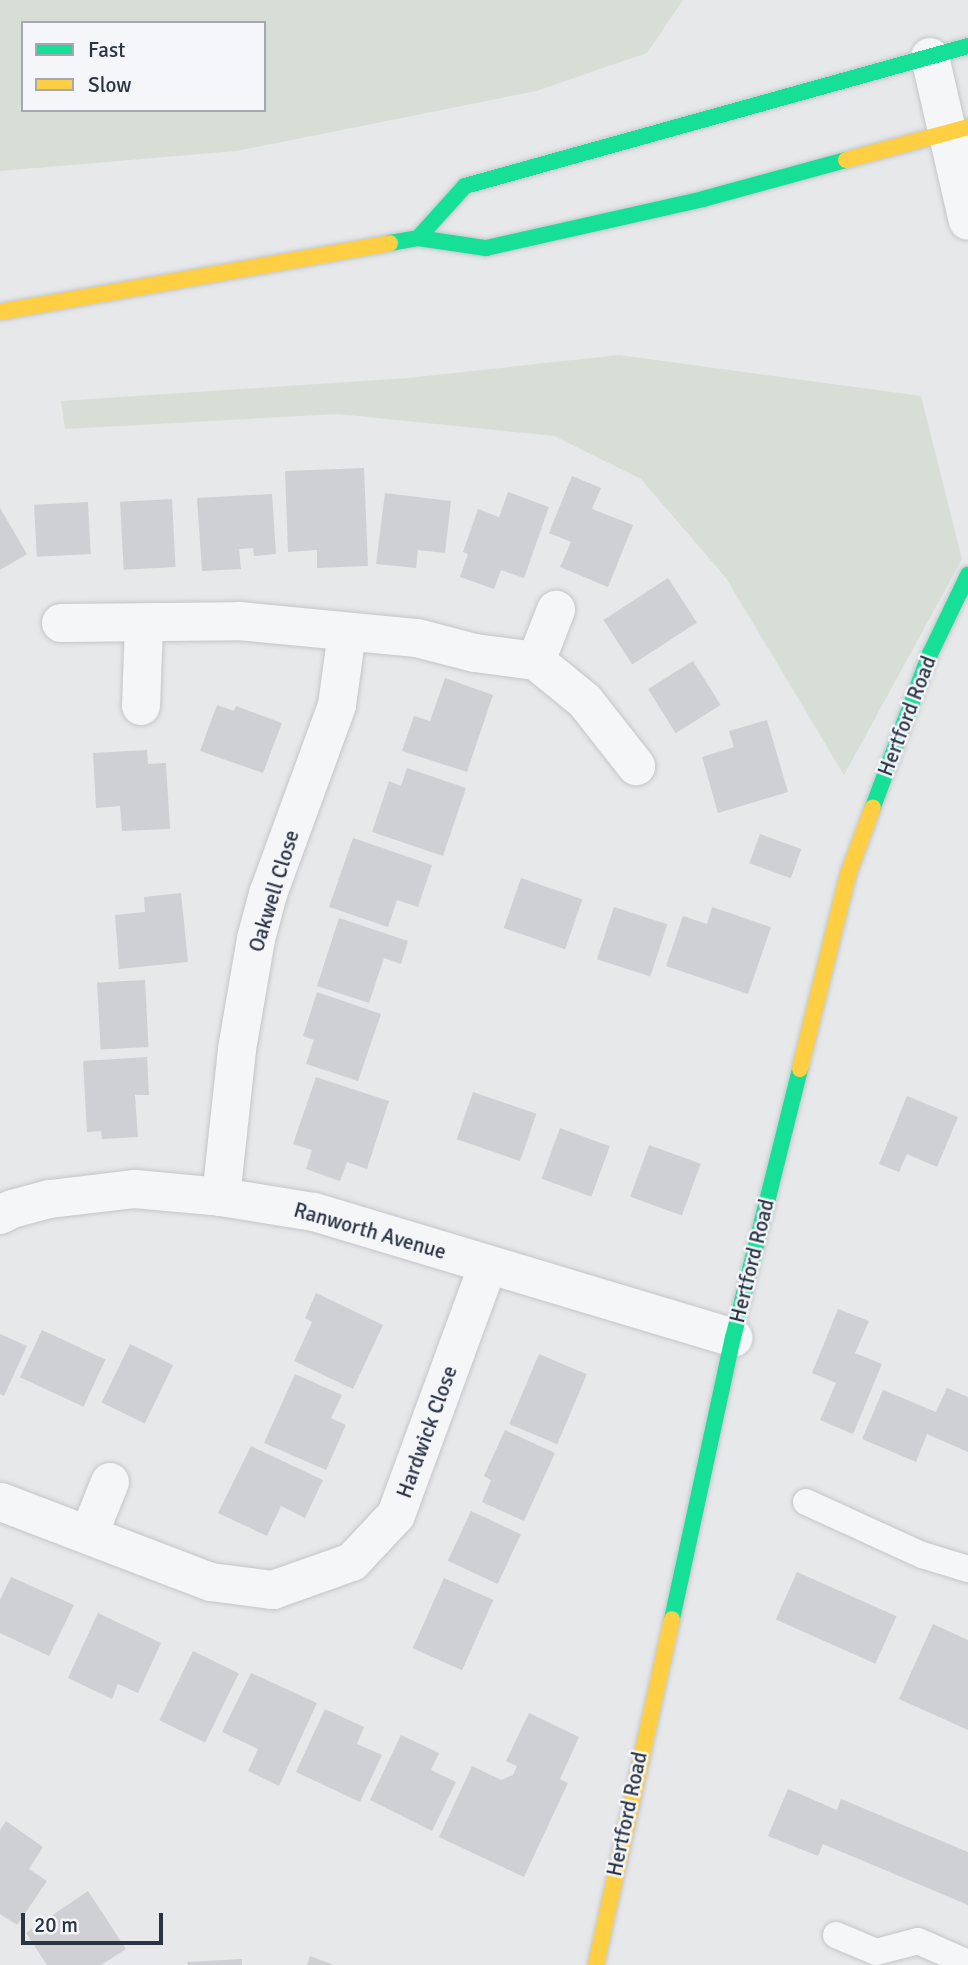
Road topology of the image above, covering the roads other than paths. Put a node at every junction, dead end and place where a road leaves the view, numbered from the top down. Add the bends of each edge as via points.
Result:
1 (968, 46) edge
2 (930, 57) junction
3 (957, 130) edge
4 (968, 221) edge
5 (418, 238) junction
6 (0, 312) edge
7 (968, 575) edge
8 (556, 610) dead end
9 (61, 623) dead end
10 (144, 624) junction
11 (347, 633) junction
12 (536, 661) junction
13 (141, 706) dead end
14 (636, 766) dead end
15 (221, 1197) junction
16 (0, 1215) edge
17 (488, 1265) junction
18 (733, 1338) junction
19 (110, 1482) dead end
20 (806, 1502) dead end
21 (1, 1503) edge
22 (89, 1534) junction
23 (968, 1569) edge
24 (836, 1935) dead end
25 (968, 1963) edge
26 (596, 1965) edge

1 - 2 main road
2 - 3 street
2 - 5 main road via 465,186
3 - 4 street
3 - 5 main road via 703,199 486,248
5 - 6 main road
7 - 18 main road, Hertford Road via 930,654 848,875
8 - 12 street
9 - 10 street
10 - 11 street via 239,621
10 - 13 street
11 - 12 street via 417,638 475,653
11 - 15 street, Oakwell Close via 337,705 256,939 237,1049
12 - 14 street via 585,701
15 - 16 street, Ranworth Avenue via 135,1189 50,1199
15 - 17 street, Ranworth Avenue via 314,1212
17 - 18 street, Ranworth Avenue
17 - 22 street, Hardwick Close via 396,1515 352,1562 273,1590 211,1581
18 - 26 main road, Hertford Road
19 - 22 street
20 - 23 lane via 922,1555
21 - 22 street, Hardwick Close
24 - 25 lane via 876,1952 918,1941

